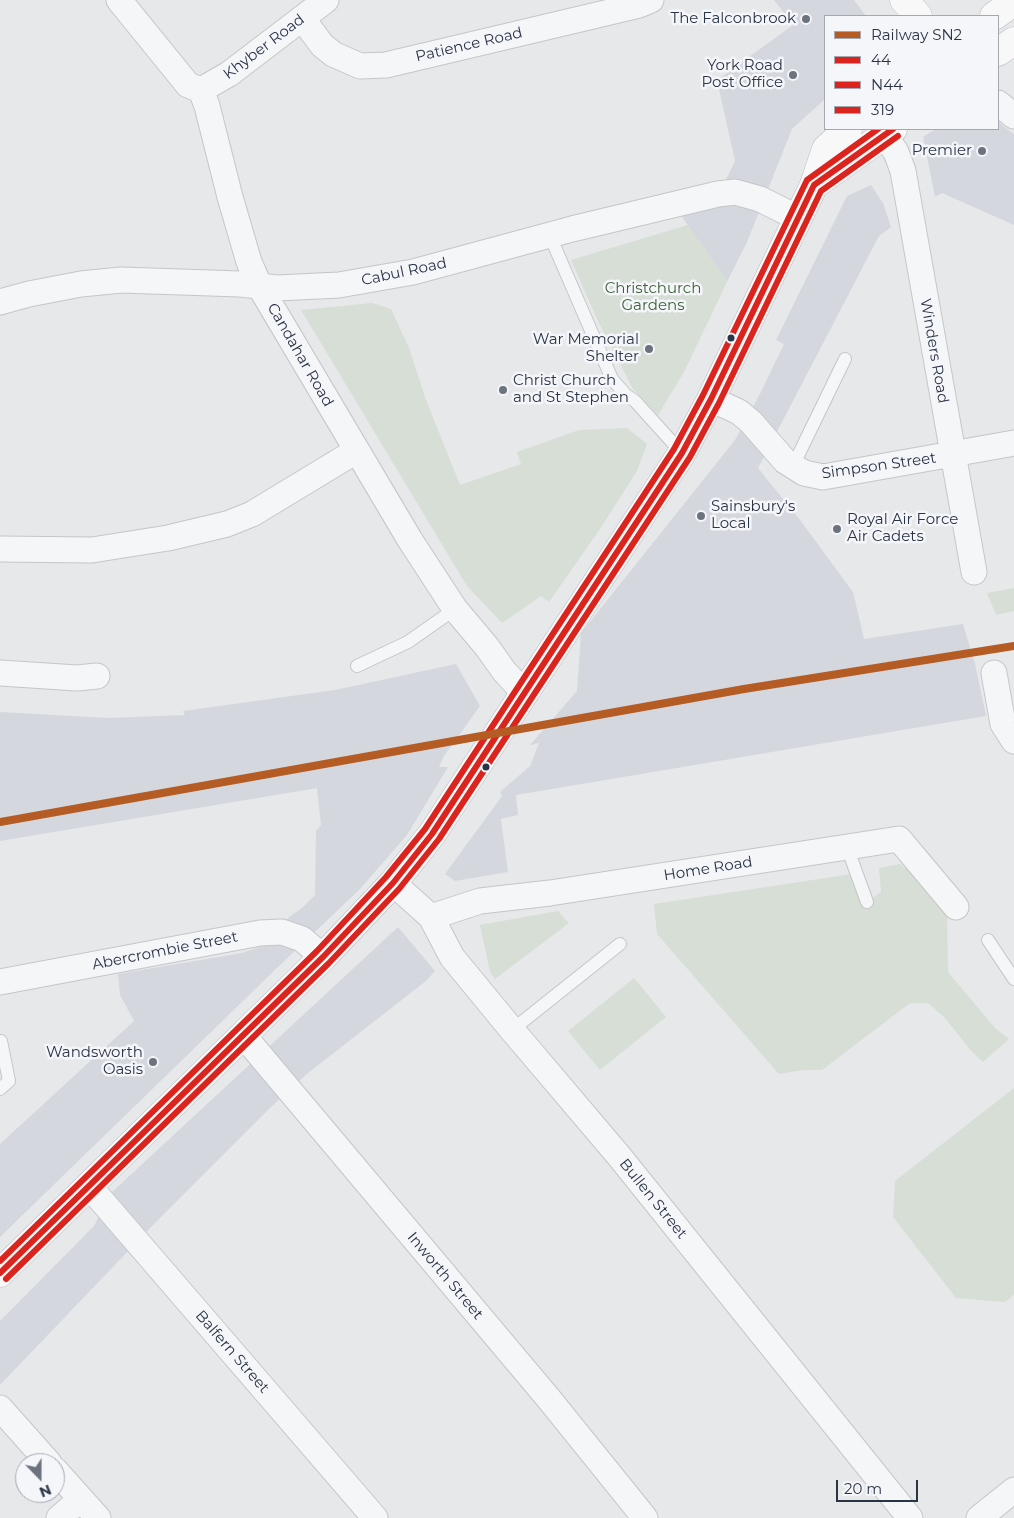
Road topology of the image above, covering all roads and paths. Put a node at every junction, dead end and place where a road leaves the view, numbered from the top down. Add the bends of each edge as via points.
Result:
1 (119, 0) edge
2 (326, 0) edge
3 (651, 0) edge
4 (904, 0) edge
5 (1014, 2) edge
6 (917, 15) edge
7 (995, 15) edge
8 (302, 18) junction
9 (1014, 41) edge
10 (999, 51) edge
11 (200, 90) junction
12 (999, 105) edge
13 (1014, 116) edge
14 (847, 130) edge
15 (888, 132) edge
16 (814, 185) junction
17 (798, 218) junction
18 (550, 236) junction
19 (260, 287) junction
20 (0, 302) edge
21 (845, 359) dead end
22 (711, 399) junction
23 (1014, 443) edge
24 (356, 451) junction
25 (682, 453) junction
26 (952, 455) junction
27 (793, 466) junction
28 (0, 549) edge
29 (974, 572) dead end
30 (455, 610) junction
31 (357, 666) dead end
32 (0, 673) edge
33 (994, 673) dead end
34 (97, 676) dead end
35 (526, 694) junction
36 (1014, 741) edge
37 (847, 847) junction
38 (393, 883) junction
39 (867, 902) dead end
40 (956, 907) dead end
41 (431, 918) junction
42 (988, 940) dead end
43 (620, 944) dead end
44 (322, 957) junction
45 (1014, 979) edge
46 (0, 982) edge
47 (512, 1030) junction
48 (243, 1035) junction
49 (1, 1041) edge
50 (0, 1089) edge
51 (89, 1186) junction
52 (0, 1273) edge
53 (0, 1408) edge
54 (40, 1453) edge
55 (65, 1481) edge
56 (1014, 1490) edge
57 (81, 1498) junction
58 (983, 1517) edge
59 (58, 1518) edge
60 (98, 1518) edge
61 (375, 1518) edge
62 (645, 1518) edge
63 (910, 1518) edge

1 - 11 street via 188,85
2 - 8 street, Khyber Road
3 - 8 street, Patience Road via 386,65 360,66 333,54
4 - 6 main road
5 - 7 main road
8 - 11 street, Khyber Road via 229,74
9 - 10 main road
11 - 19 street, Candahar Road via 248,262
12 - 13 street
14 - 16 main road via 826,148
15 - 16 main road
15 - 26 street, Winders Road via 903,171
16 - 17 main road
17 - 18 street, Cabul Road via 760,199 734,192
17 - 22 main road
18 - 19 street, Cabul Road via 376,279 339,285
18 - 25 lane via 612,378
19 - 20 street, Cabul Road via 121,280 81,284
19 - 24 street, Candahar Road
21 - 27 lane
22 - 25 main road
22 - 27 street, Simpson Street via 751,422
23 - 26 street, Simpson Street
24 - 28 street via 252,514 227,524 168,538 92,550
24 - 30 street, Candahar Road
25 - 35 main road
26 - 27 street, Simpson Street via 823,477 804,473
26 - 29 street, Winders Road
30 - 31 lane via 408,642
30 - 35 street, Candahar Road
32 - 34 street via 77,678
33 - 36 street via 1003,724
35 - 38 main road via 432,834
37 - 39 lane
37 - 40 street, Home Road via 899,838
37 - 41 street, Home Road via 550,893 480,900
38 - 41 street, Bullen Street
38 - 44 main road
41 - 47 street, Bullen Street via 452,957
42 - 45 lane
43 - 47 lane
44 - 46 street, Abercrombie Street via 302,938 282,932 260,933
44 - 48 main road
47 - 63 street, Bullen Street via 619,1156
48 - 51 main road
48 - 62 street, Inworth Street
49 - 50 lane via 8,1081
51 - 52 main road
51 - 61 street, Balfern Street
53 - 54 street
55 - 57 street
56 - 58 street
57 - 59 street
57 - 60 street

